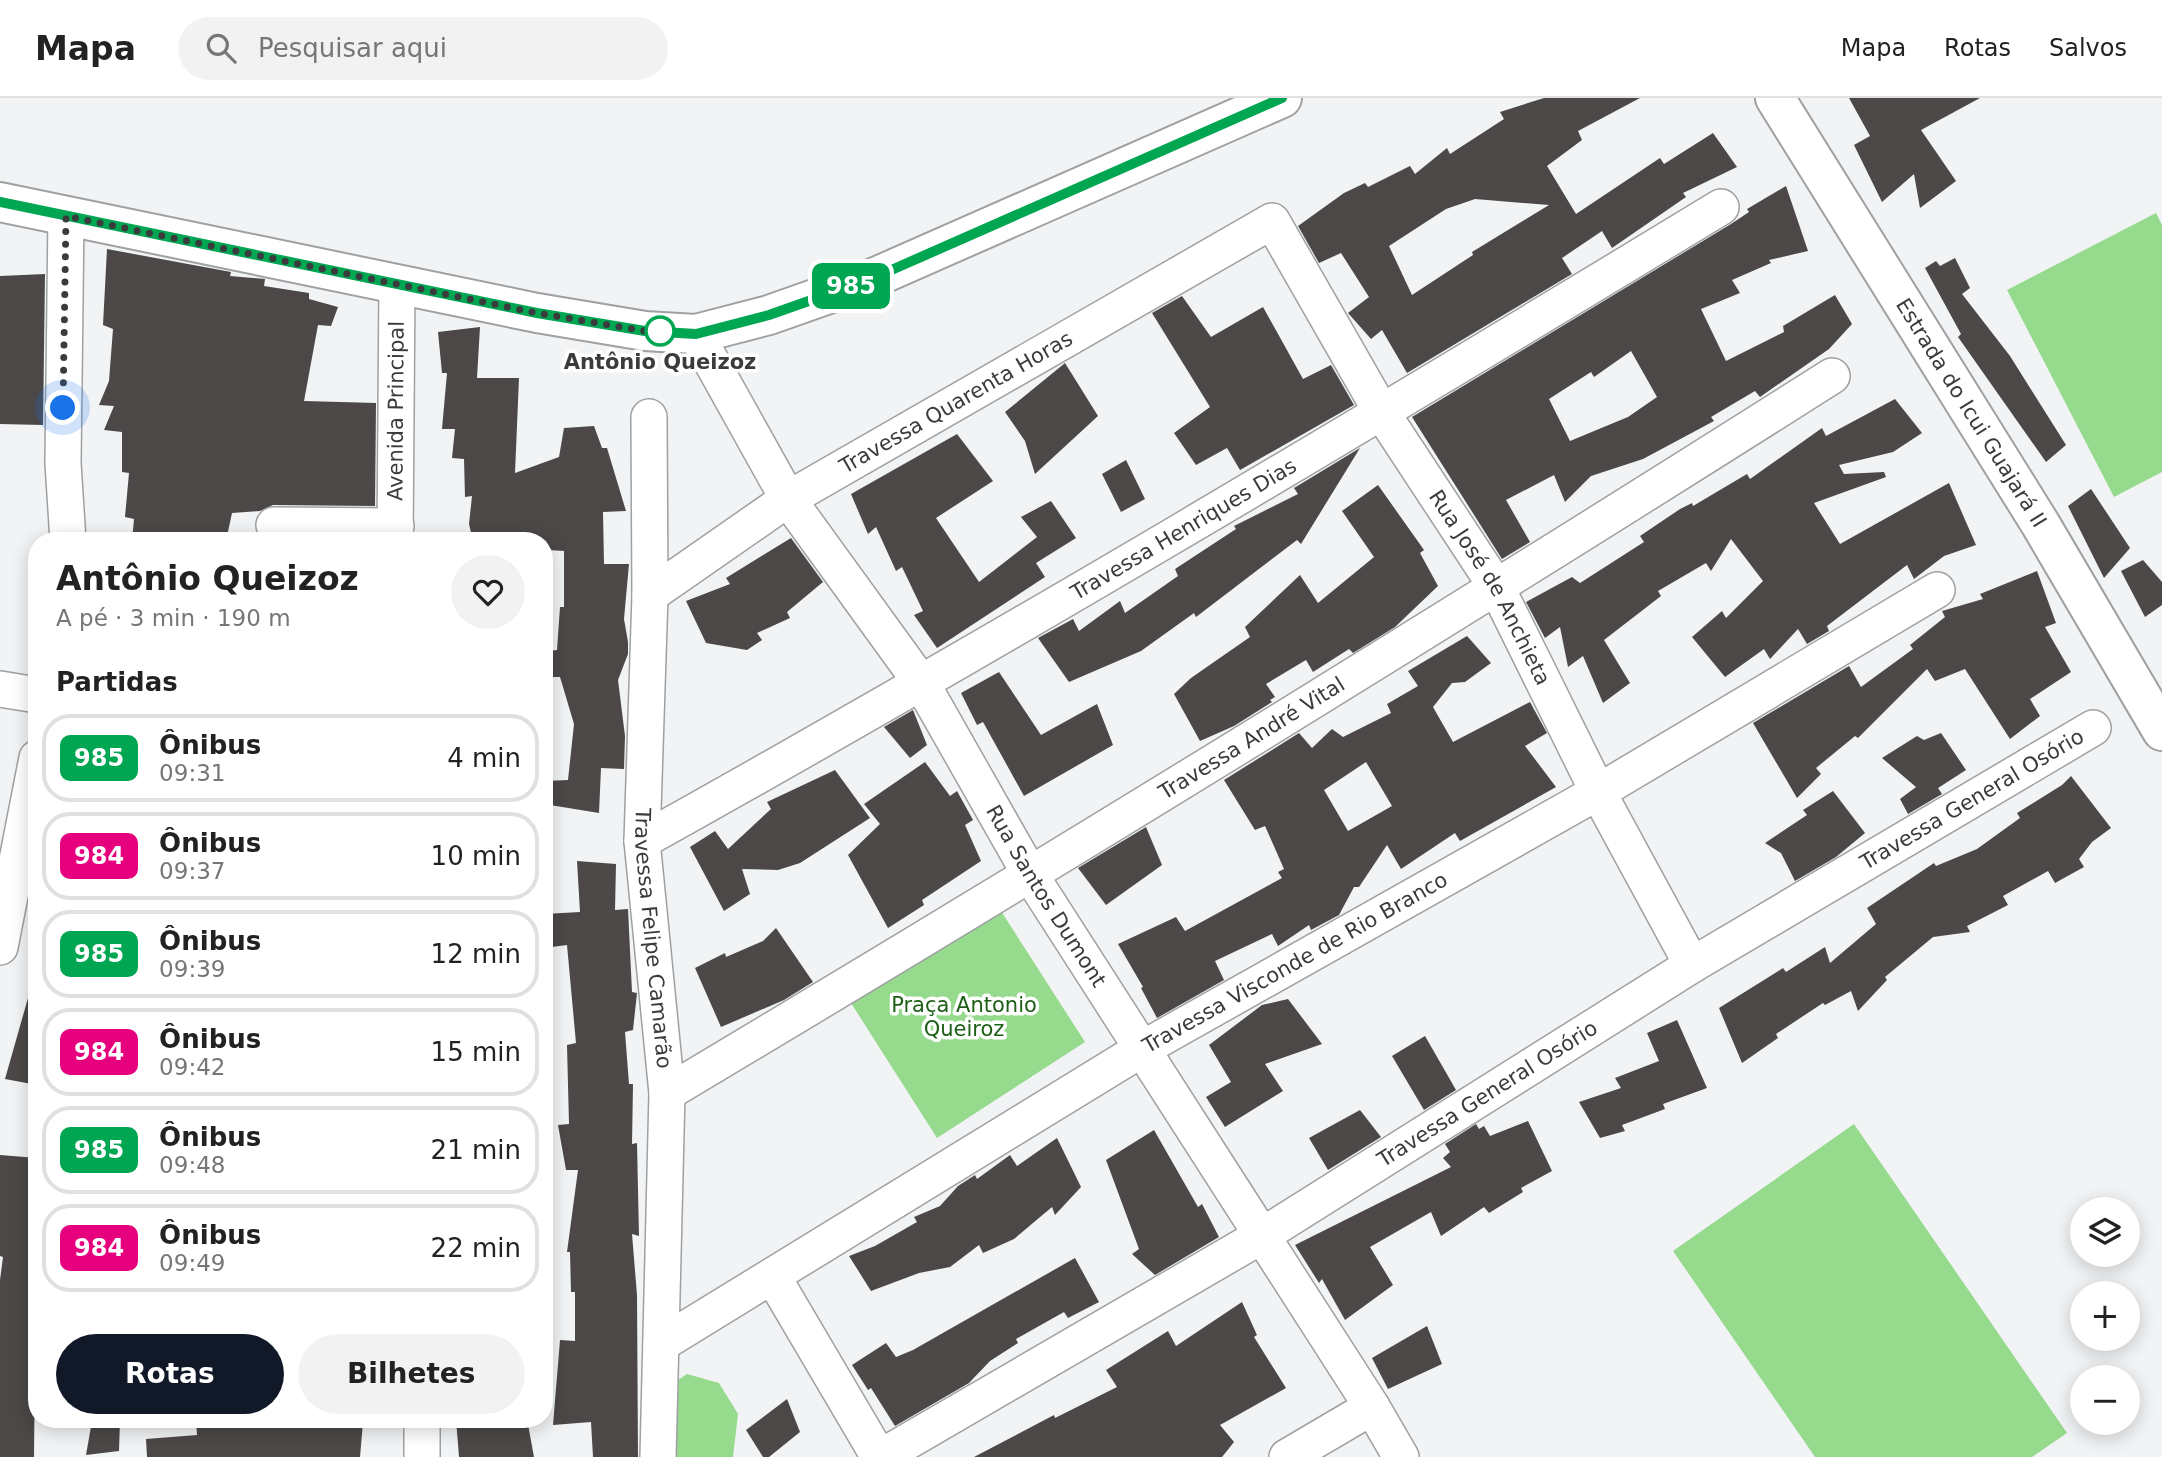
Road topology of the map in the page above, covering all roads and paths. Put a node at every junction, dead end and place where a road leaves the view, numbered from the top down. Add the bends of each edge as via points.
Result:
1 (1282, 98) edge
2 (1775, 98) edge
3 (0, 202) edge
4 (1721, 207) dead end
5 (66, 216) junction
6 (1272, 221) joint
7 (397, 283) junction
8 (696, 334) junction
9 (1832, 376) dead end
10 (1382, 413) junction
11 (649, 417) dead end
12 (788, 499) junction
13 (274, 525) dead end
14 (67, 532) edge
15 (381, 532) edge
16 (396, 532) edge
17 (1497, 588) junction
18 (1937, 590) dead end
19 (650, 595) junction
20 (922, 684) junction
21 (0, 690) edge
22 (28, 694) edge
23 (2093, 728) dead end
24 (2162, 731) edge
25 (1598, 792) junction
26 (28, 804) edge
27 (642, 841) junction
28 (1031, 876) junction
29 (0, 947) edge
30 (1692, 965) junction
31 (1142, 1049) junction
32 (667, 1093) junction
33 (1263, 1235) junction
34 (773, 1277) junction
35 (661, 1345) junction
36 (1372, 1407) junction
37 (422, 1428) edge
38 (422, 1457) edge
39 (657, 1457) edge
40 (880, 1457) edge
41 (1287, 1457) edge
42 (1401, 1457) edge

1 - 8 main road via 871,279 769,315
2 - 24 main road, Estrada do Icui Guajará II
3 - 5 main road
4 - 10 street, Travessa Henriques Dias
5 - 7 main road
5 - 14 street via 62,463
6 - 10 street, Rua José de Anchieta
6 - 12 street, Travessa Quarenta Horas
7 - 8 main road via 604,325
7 - 16 street, Avenida Principal
8 - 12 street, Rua Santos Dumont
9 - 17 street, Travessa André Vital
10 - 17 street, Rua José de Anchieta
10 - 20 street, Travessa Henriques Dias
11 - 19 street, Travessa Felipe Camarão
12 - 19 street, Travessa Quarenta Horas
12 - 20 street, Rua Santos Dumont
13 - 15 street
17 - 25 street, Rua José de Anchieta
17 - 28 street, Travessa André Vital
18 - 25 street, Travessa Visconde de Rio Branco
19 - 27 street, Travessa Felipe Camarão
20 - 27 street, Travessa Henriques Dias
20 - 28 street, Rua Santos Dumont
21 - 22 street
23 - 30 street, Travessa General Osório
25 - 30 street, Rua José de Anchieta
25 - 31 street, Travessa Visconde de Rio Branco
26 - 29 street
27 - 32 street, Travessa Felipe Camarão
28 - 31 street, Rua Santos Dumont
28 - 32 street, Travessa André Vital
30 - 33 street, Travessa General Osório
31 - 33 street, Rua Santos Dumont
31 - 34 street, Travessa Visconde de Rio Branco
32 - 35 street, Travessa Felipe Camarão
33 - 36 street, Rua Santos Dumont
33 - 40 street, Travessa General Osório
34 - 35 street, Travessa Visconde de Rio Branco
34 - 40 street
35 - 39 street, Travessa Felipe Camarão
36 - 41 street
36 - 42 street, Rua Santos Dumont
37 - 38 street

